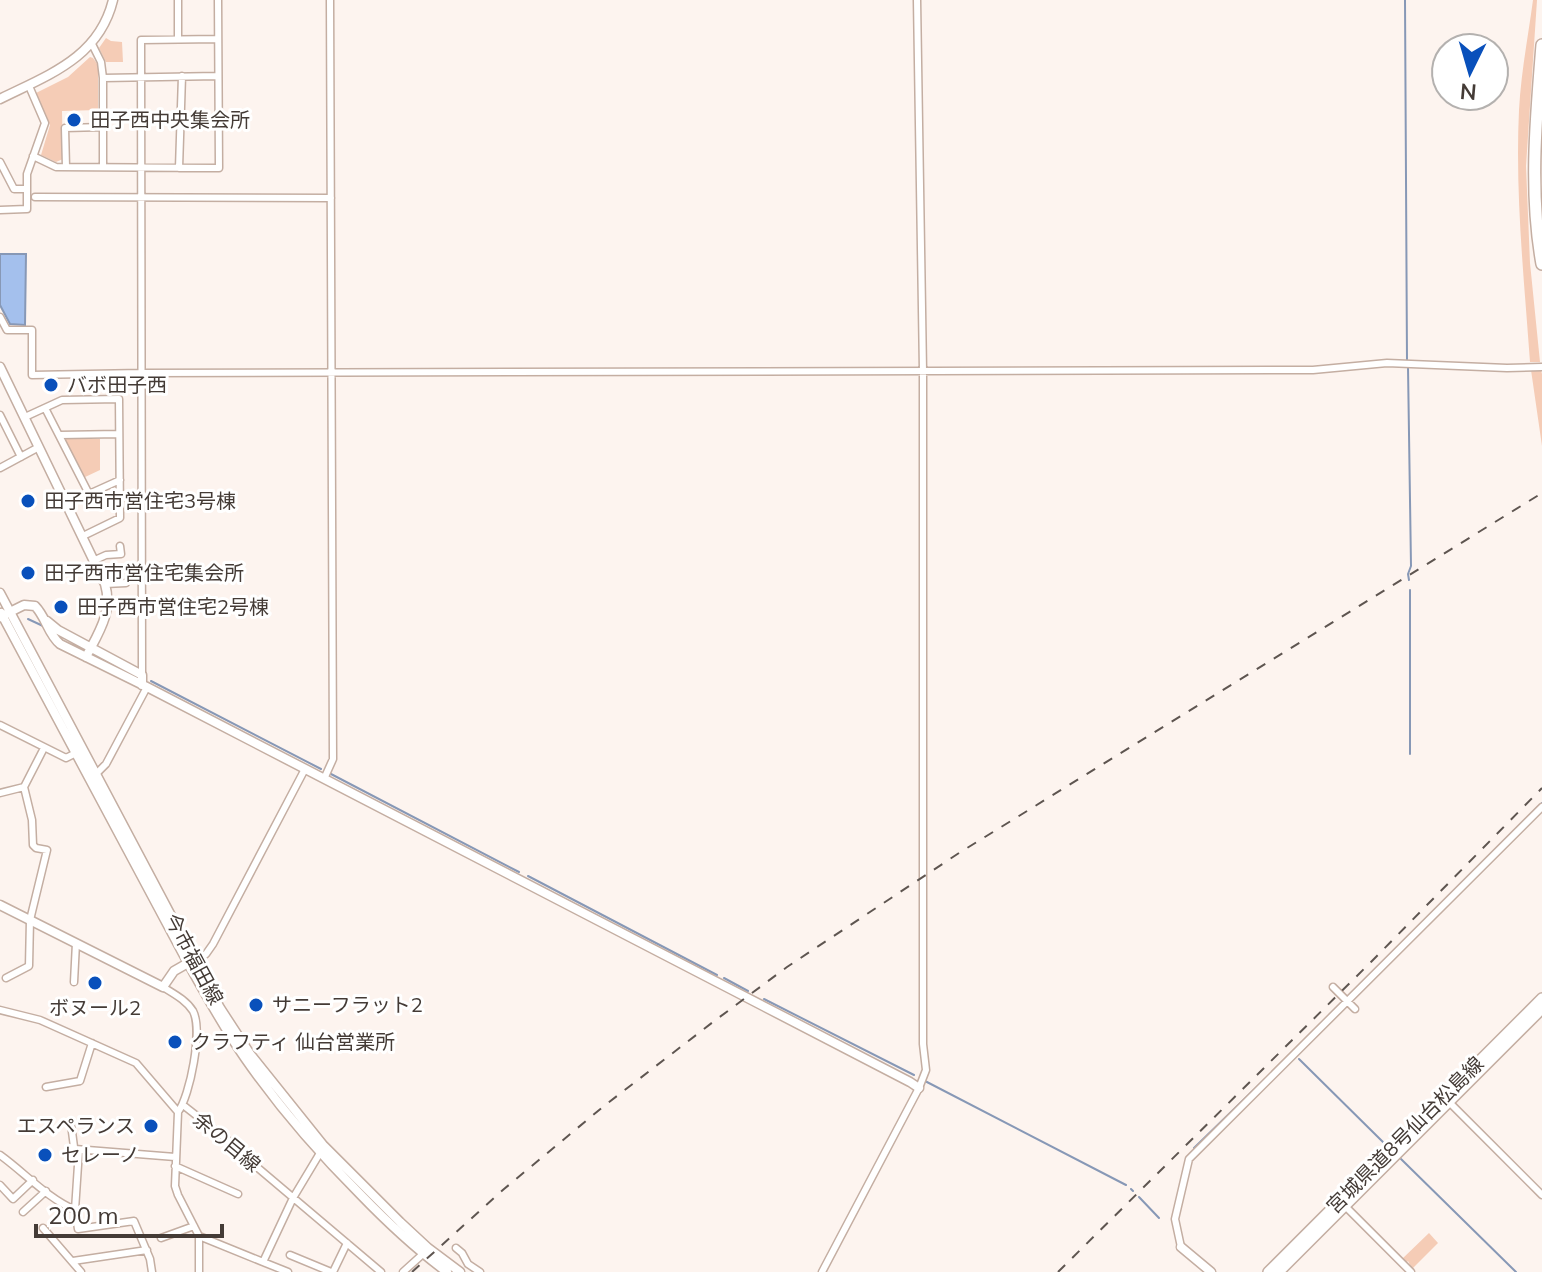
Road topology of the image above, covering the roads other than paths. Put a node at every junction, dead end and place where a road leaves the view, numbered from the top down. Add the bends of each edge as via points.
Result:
1 (113, 0) edge
2 (178, 0) edge
3 (218, 0) edge
4 (330, 0) edge
5 (917, 0) edge
6 (178, 39) junction
7 (218, 39) junction
8 (91, 42) junction
9 (1542, 45) edge
10 (141, 76) junction
11 (182, 76) junction
12 (218, 76) junction
13 (103, 78) junction
14 (29, 86) junction
15 (0, 99) edge
16 (103, 127) junction
17 (33, 156) junction
18 (0, 162) edge
19 (66, 167) junction
20 (103, 167) junction
21 (142, 168) junction
22 (179, 168) junction
23 (27, 189) junction
24 (35, 197) dead end
25 (331, 198) junction
26 (142, 199) junction
27 (0, 210) edge
28 (1542, 264) edge
29 (0, 317) edge
30 (0, 367) edge
31 (1542, 367) edge
32 (923, 371) junction
33 (331, 372) junction
34 (142, 373) junction
35 (45, 408) junction
36 (0, 415) edge
37 (25, 417) junction
38 (119, 434) junction
39 (60, 435) junction
40 (39, 447) junction
41 (21, 457) junction
42 (0, 468) edge
43 (120, 480) junction
44 (83, 536) junction
45 (120, 546) dead end
46 (95, 560) junction
47 (126, 583) dead end
48 (105, 584) junction
49 (0, 593) edge
50 (3, 614) edge
51 (45, 619) junction
52 (91, 647) junction
53 (86, 657) junction
54 (144, 682) junction
55 (0, 725) edge
56 (44, 748) junction
57 (76, 753) junction
58 (305, 769) junction
59 (97, 773) junction
60 (324, 779) junction
61 (24, 787) junction
62 (0, 793) edge
63 (1542, 807) edge
64 (0, 905) edge
65 (30, 920) junction
66 (76, 943) junction
67 (192, 962) junction
68 (6, 978) dead end
69 (74, 982) dead end
70 (163, 987) junction
71 (1333, 987) dead end
72 (1542, 998) edge
73 (1346, 1000) junction
74 (1355, 1009) dead end
75 (1542, 1009) edge
76 (0, 1010) edge
77 (92, 1043) junction
78 (46, 1087) dead end
79 (919, 1088) junction
80 (1446, 1099) junction
81 (181, 1108) junction
82 (71, 1124) dead end
83 (79, 1150) junction
84 (320, 1153) junction
85 (0, 1155) edge
86 (175, 1157) junction
87 (175, 1166) junction
88 (33, 1180) junction
89 (0, 1185) edge
90 (46, 1191) junction
91 (238, 1194) dead end
92 (1542, 1195) edge
93 (293, 1198) junction
94 (1345, 1206) junction
95 (75, 1210) junction
96 (23, 1212) dead end
97 (194, 1226) junction
98 (43, 1228) dead end
99 (199, 1236) junction
100 (161, 1238) dead end
101 (347, 1243) junction
102 (1181, 1247) joint
103 (456, 1248) dead end
104 (147, 1250) junction
105 (424, 1253) junction
106 (290, 1255) dead end
107 (73, 1261) junction
108 (263, 1262) junction
109 (81, 1272) edge
110 (152, 1272) edge
111 (199, 1272) edge
112 (288, 1272) edge
113 (332, 1272) edge
114 (381, 1272) edge
115 (403, 1272) edge
116 (447, 1272) edge
117 (460, 1272) edge
118 (480, 1272) edge
119 (822, 1272) edge
120 (1211, 1272) edge
121 (1268, 1272) edge
122 (1279, 1272) edge
123 (1411, 1272) edge

1 - 8 main road
2 - 6 street
3 - 7 street
4 - 25 street
5 - 32 street
6 - 7 street
6 - 10 street via 141,40
7 - 12 street
8 - 13 street
8 - 14 main road via 71,63
9 - 28 highway via 1535,191
10 - 11 street
10 - 13 street
10 - 21 street
11 - 12 street
11 - 22 street
12 - 22 street via 219,168
13 - 16 street
14 - 15 main road
14 - 17 street via 45,123
16 - 19 street via 65,128
16 - 20 street
17 - 19 street
17 - 23 street
18 - 23 street via 14,189
19 - 20 street
20 - 21 street
21 - 22 street
21 - 26 street
23 - 27 street via 27,209
24 - 26 street
25 - 26 street
25 - 33 street
26 - 34 street
29 - 34 street via 7,330 32,330 32,375
30 - 37 main road
31 - 32 street via 1387,363 1313,370
32 - 33 street
32 - 79 street via 926,1070
33 - 34 street
33 - 60 street via 333,759
34 - 54 street
35 - 37 street
35 - 38 street via 62,400 119,399
35 - 39 street
36 - 41 street
37 - 40 main road
38 - 39 street
38 - 43 street
39 - 43 street via 89,494
40 - 41 street
40 - 44 main road
41 - 42 street
43 - 44 street via 120,518
44 - 46 main road
45 - 46 street via 121,554
46 - 48 main road
47 - 48 street
48 - 52 main road via 107,614
49 - 50 main road, 今市福田線
50 - 51 main road via 30,605
50 - 57 main road, 今市福田線
50 - 59 main road, 今市福田線
51 - 52 main road
51 - 53 main road via 52,638
52 - 53 main road
52 - 54 main road
53 - 54 main road
54 - 58 main road
54 - 59 street
55 - 56 street
56 - 57 street via 66,758
56 - 61 street
57 - 67 main road, 今市福田線
58 - 60 main road
58 - 67 street via 213,944
59 - 67 main road, 今市福田線
60 - 79 main road
61 - 62 street
61 - 65 street via 33,845 47,850
63 - 73 street
64 - 65 main road, 今市福田線
65 - 66 main road, 今市福田線
65 - 68 street via 29,966
66 - 69 street
66 - 70 main road, 今市福田線
67 - 70 main road, 今市福田線 via 174,971
67 - 84 main road, 今市福田線 via 245,1058
67 - 117 main road, 今市福田線 via 250,1054 323,1145 428,1248
70 - 81 street via 183,999 197,1023
71 - 73 street
72 - 80 main road, 宮城県道8号仙台松島線
73 - 74 street
73 - 102 street via 1189,1159 1175,1219
75 - 80 main road, 宮城県道8号仙台松島線
76 - 77 street, 余の目線 via 40,1020
77 - 78 street via 80,1081
77 - 81 street, 余の目線 via 141,1067
79 - 119 street
80 - 92 street
80 - 94 main road, 宮城県道8号仙台松島線
80 - 121 main road, 宮城県道8号仙台松島線
81 - 86 street
81 - 93 street, 余の目線 via 234,1145
82 - 83 street
83 - 86 street
83 - 95 street
84 - 93 street
84 - 105 main road, 今市福田線
85 - 88 street
86 - 87 street
87 - 91 street
87 - 97 street via 175,1186
88 - 89 street via 13,1199
88 - 90 street
90 - 95 street
90 - 96 street
93 - 101 street, 余の目線
93 - 108 street
94 - 122 main road, 宮城県道8号仙台松島線
94 - 123 street
95 - 104 street via 78,1229 134,1221
97 - 99 street
97 - 100 street
98 - 107 street
99 - 108 street
99 - 111 street
101 - 113 street
101 - 114 street, 余の目線
102 - 120 main road
103 - 118 street
104 - 107 street
104 - 110 street
105 - 115 street
105 - 116 main road, 今市福田線
106 - 113 street
107 - 109 street
108 - 112 street

